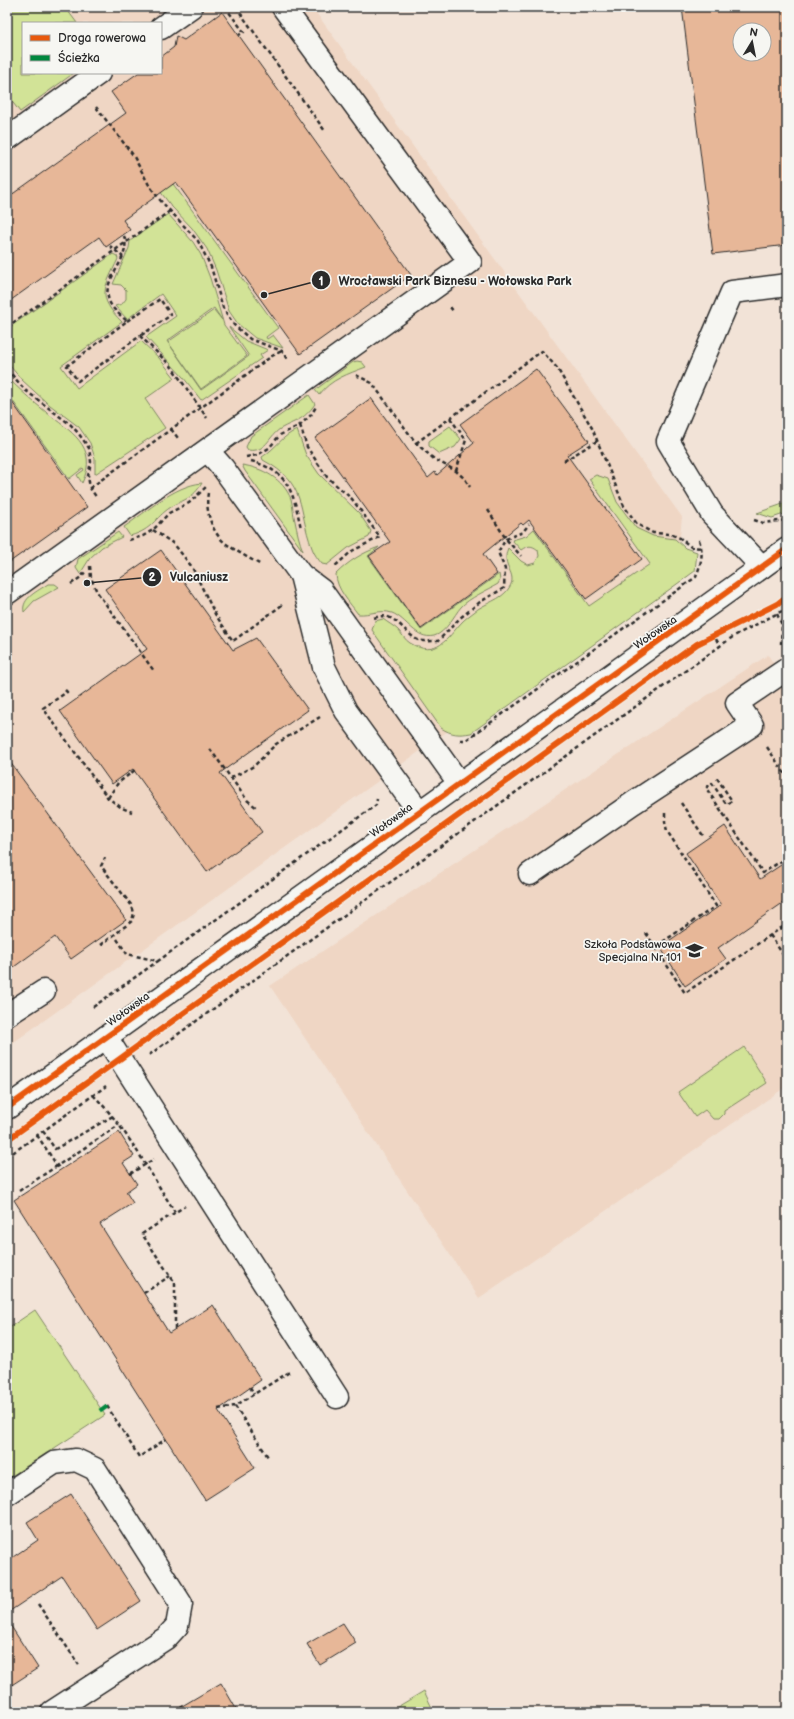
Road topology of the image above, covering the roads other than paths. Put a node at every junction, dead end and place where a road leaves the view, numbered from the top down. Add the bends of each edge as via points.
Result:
1 (191, 7) edge
2 (283, 7) edge
3 (162, 27) edge
4 (98, 74) edge
5 (7, 140) edge
6 (787, 285) edge
7 (208, 450) junction
8 (787, 549) edge
9 (762, 568) junction
10 (301, 575) junction
11 (7, 593) edge
12 (787, 669) edge
13 (460, 783) junction
14 (420, 813) junction
15 (530, 874) dead end
16 (44, 991) dead end
17 (7, 1016) edge
18 (106, 1037) junction
19 (7, 1108) edge
20 (337, 1397) dead end
21 (7, 1494) edge
22 (52, 1712) edge

1 - 3 street
2 - 7 street via 470,262
4 - 5 street
6 - 9 street via 732,292 668,441 712,514
7 - 10 street
7 - 11 street
8 - 9 street, Wołowska
9 - 13 street, Wołowska
10 - 13 street via 321,590
10 - 14 street via 324,667 346,711
12 - 15 street via 737,703 752,725
13 - 14 street, Wołowska
14 - 18 street, Wołowska
16 - 17 street
18 - 19 street, Wołowska
18 - 20 street
21 - 22 street via 54,1463 76,1460 95,1469 181,1604 177,1626 166,1638

